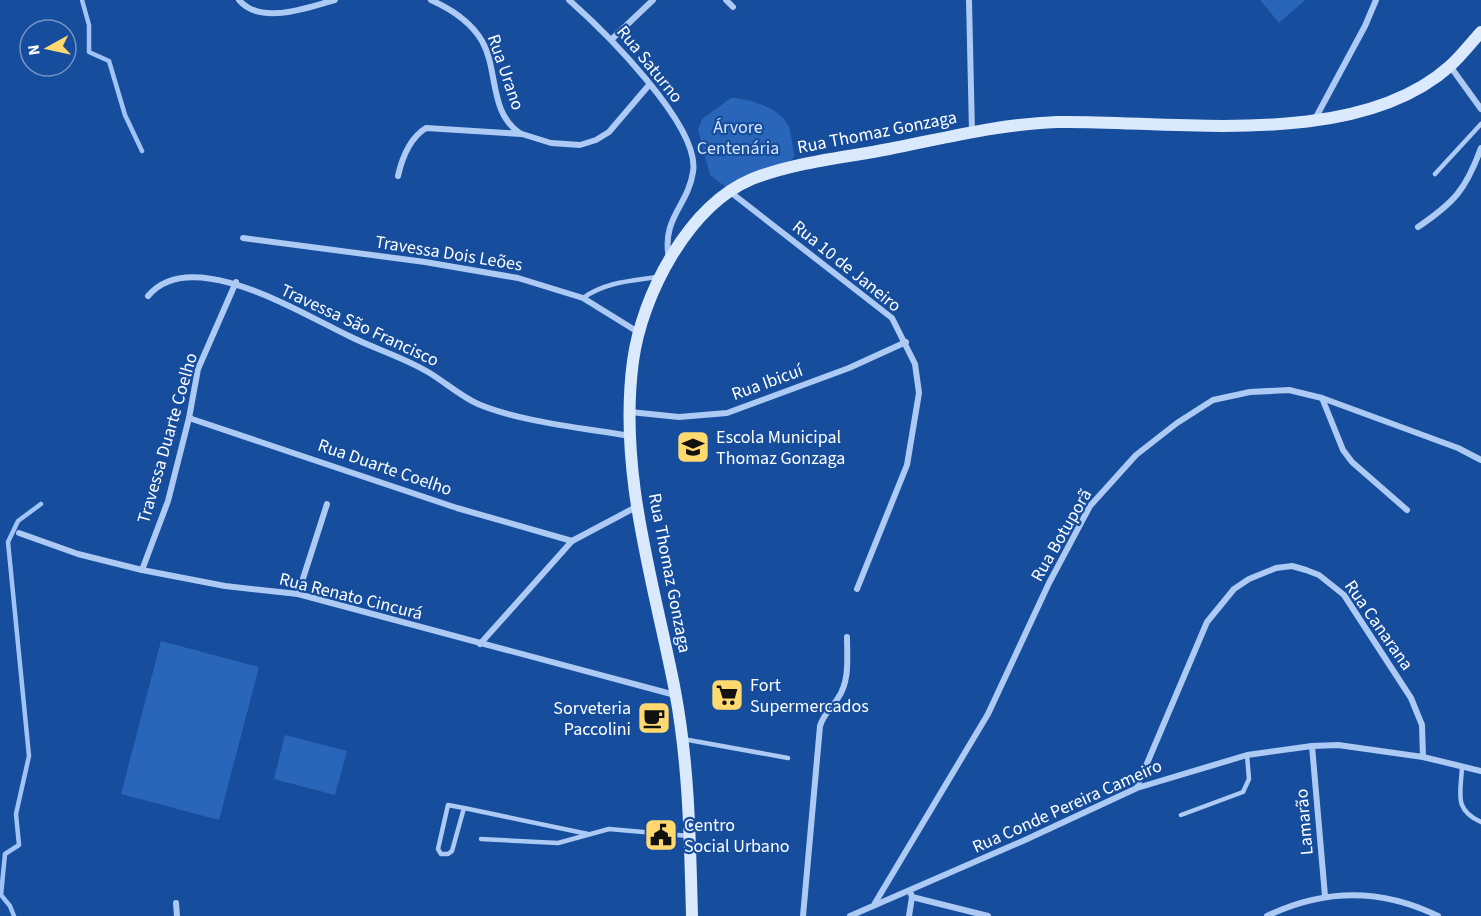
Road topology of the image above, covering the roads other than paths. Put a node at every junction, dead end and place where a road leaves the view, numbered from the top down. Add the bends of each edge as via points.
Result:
1 (239, 0) edge
2 (335, 0) edge
3 (431, 0) edge
4 (569, 0) edge
5 (653, 0) edge
6 (726, 0) edge
7 (969, 0) edge
8 (1376, 0) edge
9 (245, 3) edge
10 (733, 7) dead end
11 (1481, 32) edge
12 (612, 39) junction
13 (1450, 66) junction
14 (649, 85) junction
15 (1481, 109) edge
16 (1315, 120) junction
17 (1481, 124) edge
18 (972, 132) junction
19 (522, 134) junction
20 (1481, 148) edge
21 (1435, 174) dead end
22 (398, 176) dead end
23 (729, 191) junction
24 (1418, 227) dead end
25 (243, 238) dead end
26 (669, 260) junction
27 (659, 277) junction
28 (236, 282) junction
29 (148, 296) dead end
30 (583, 298) junction
31 (638, 332) junction
32 (906, 342) junction
33 (1323, 398) junction
34 (630, 412) junction
35 (189, 418) junction
36 (630, 436) junction
37 (1481, 460) edge
38 (327, 504) dead end
39 (636, 507) junction
40 (1407, 510) dead end
41 (19, 533) dead end
42 (572, 541) junction
43 (142, 570) junction
44 (857, 589) dead end
45 (298, 594) junction
46 (847, 637) dead end
47 (480, 644) junction
48 (676, 695) junction
49 (681, 739) junction
50 (1312, 746) junction
51 (1247, 754) junction
52 (1423, 757) junction
53 (788, 758) dead end
54 (1462, 766) junction
55 (1481, 771) edge
56 (1137, 788) junction
57 (464, 808) junction
58 (1181, 815) dead end
59 (1481, 822) edge
60 (588, 834) junction
61 (689, 836) junction
62 (481, 839) dead end
63 (911, 894) junction
64 (1325, 896) junction
65 (176, 903) dead end
66 (875, 903) junction
67 (177, 916) edge
68 (692, 916) edge
69 (803, 916) edge
70 (850, 916) edge
71 (909, 916) edge
72 (988, 916) edge
73 (1267, 916) edge
74 (1437, 916) edge

1 - 9 street
2 - 9 street via 280,13 262,12
3 - 19 street, Rua Urano via 467,22 482,41 509,126
4 - 12 street, Rua Saturno
5 - 12 street
6 - 10 street
7 - 18 street
8 - 16 street
11 - 13 main road, Rua Thomaz Gonzaga
12 - 14 street, Rua Saturno
13 - 15 street
13 - 16 main road, Rua Thomaz Gonzaga via 1398,97
14 - 19 street, Rua Urano via 609,132 596,141 568,145
14 - 26 street, Rua Saturno via 689,142 694,166 670,222 666,247
16 - 18 main road, Rua Thomaz Gonzaga via 1257,127 1051,123
17 - 21 lane
18 - 23 main road, Rua Thomaz Gonzaga via 786,168
19 - 22 street, Rua Urano via 426,128 404,156
20 - 24 street via 1470,177 1449,206
23 - 26 main road, Rua Thomaz Gonzaga via 700,219
23 - 32 street, Rua 10 de Janeiro via 884,311
25 - 30 street, Travessa Dois Leões via 471,268
26 - 27 main road, Rua Thomaz Gonzaga
27 - 30 lane via 614,283
27 - 31 main road, Rua Thomaz Gonzaga
28 - 29 street, Travessa São Francisco via 174,279 163,282
28 - 35 street, Travessa Duarte Coelho via 198,369
28 - 36 street, Travessa São Francisco via 405,359 477,404
30 - 31 street, Travessa Dois Leões
31 - 34 main road, Rua Thomaz Gonzaga
32 - 34 street, Rua Ibicuí via 849,368 727,413 679,417
32 - 44 street, Rua 10 de Janeiro via 915,364 919,393 911,444 899,490
33 - 37 street, Rua Botuporã
33 - 40 street via 1343,450
33 - 66 street, Rua Botuporã via 1289,390 1250,392 1213,400 1177,423 1117,474 1090,506 1072,537 988,714
34 - 36 main road, Rua Thomaz Gonzaga
35 - 42 street, Rua Duarte Coelho via 457,508
35 - 43 street, Travessa Duarte Coelho via 168,501
36 - 39 main road, Rua Thomaz Gonzaga
38 - 45 street
39 - 42 street
39 - 48 main road, Rua Thomaz Gonzaga
41 - 43 street, Rua Renato Cincurá via 78,554
42 - 47 street
43 - 45 street, Rua Renato Cincurá via 225,586
45 - 47 street, Rua Renato Cincurá
46 - 69 street via 843,691 823,715 820,726
47 - 48 street, Rua Renato Cincurá
48 - 49 main road, Rua Thomaz Gonzaga
49 - 53 lane
49 - 61 main road, Rua Thomaz Gonzaga
50 - 51 street, Rua Conde Pereira Cameiro
50 - 52 street, Rua Conde Pereira Cameiro via 1370,748
50 - 64 street, Lamarão
51 - 56 street, Rua Conde Pereira Cameiro
51 - 58 lane via 1249,779 1243,792
52 - 54 street, Rua Conde Pereira Cameiro
52 - 56 street, Rua Canarana via 1422,725 1411,698 1344,595 1333,584 1292,566 1249,579 1234,589 1207,622
54 - 55 street, Rua Conde Pereira Cameiro
54 - 59 lane via 1462,808 1466,815
56 - 63 street, Rua Conde Pereira Cameiro
57 - 57 lane via 452,851 441,854 438,849 448,805
57 - 60 lane
60 - 61 lane via 609,829
60 - 62 lane via 558,843
61 - 68 main road, Rua Thomaz Gonzaga
63 - 66 street, Rua Conde Pereira Cameiro
63 - 71 street
63 - 72 street
64 - 73 street
64 - 74 street via 1388,899
65 - 67 street
66 - 70 street, Rua Conde Pereira Cameiro

